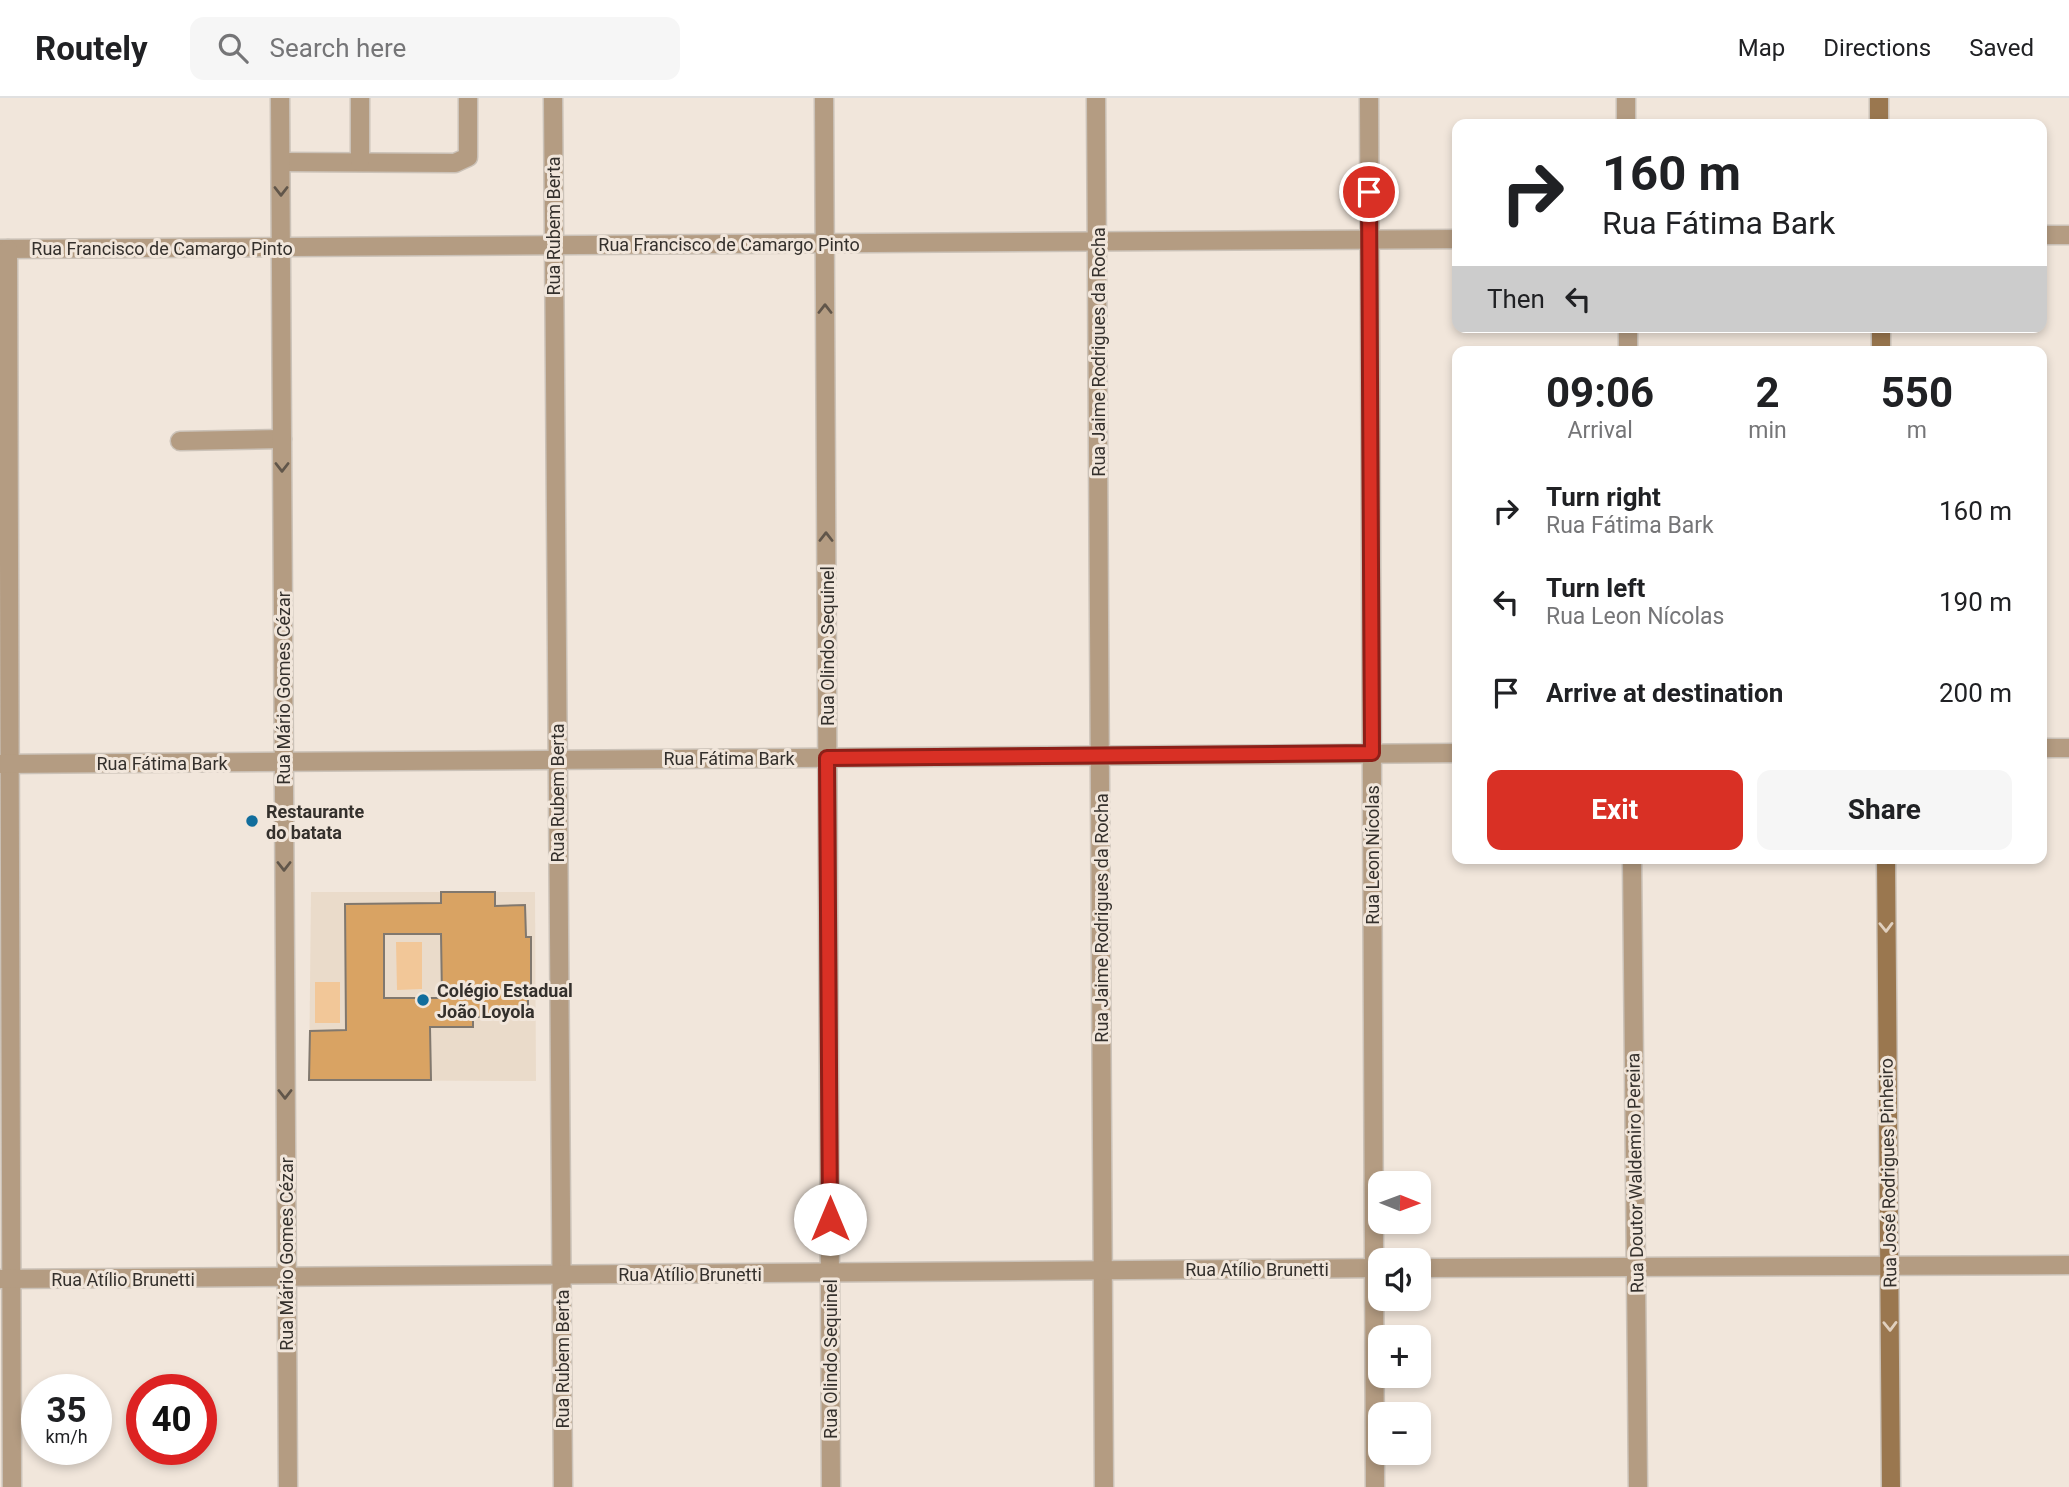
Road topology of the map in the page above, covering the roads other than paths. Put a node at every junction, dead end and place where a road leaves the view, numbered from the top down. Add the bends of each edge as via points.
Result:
1 (280, 98) edge
2 (360, 98) edge
3 (468, 98) edge
4 (553, 98) edge
5 (824, 98) edge
6 (1096, 98) edge
7 (1369, 98) edge
8 (1626, 98) edge
9 (1879, 98) edge
10 (1626, 119) edge
11 (1880, 119) edge
12 (281, 162) junction
13 (359, 162) junction
14 (2047, 235) edge
15 (2069, 235) edge
16 (1452, 239) edge
17 (1369, 240) junction
18 (1097, 241) junction
19 (825, 243) junction
20 (553, 245) junction
21 (281, 247) junction
22 (4, 249) edge
23 (282, 439) junction
24 (180, 441) dead end
25 (4, 509) edge
26 (2047, 748) edge
27 (2069, 748) edge
28 (1372, 753) junction
29 (1452, 753) edge
30 (1100, 755) junction
31 (827, 758) junction
32 (557, 760) junction
33 (284, 762) junction
34 (5, 764) edge
35 (1632, 864) edge
36 (1886, 864) edge
37 (1377, 1248) edge
38 (1889, 1264) junction
39 (2069, 1265) edge
40 (1636, 1266) junction
41 (1368, 1268) edge
42 (1431, 1268) edge
43 (1102, 1271) junction
44 (830, 1273) junction
45 (562, 1275) junction
46 (286, 1277) junction
47 (6, 1279) edge
48 (1377, 1311) edge
49 (12, 1487) edge
50 (288, 1487) edge
51 (563, 1487) edge
52 (831, 1487) edge
53 (1104, 1487) edge
54 (1375, 1487) edge
55 (1638, 1487) edge
56 (1891, 1487) edge

1 - 12 street, Rua Mário Gomes Cézar
2 - 13 street
3 - 13 street via 468,157 455,163
4 - 20 street, Rua Rubem Berta
5 - 19 street, Rua Olindo Sequinel
6 - 18 street, Rua Jaime Rodrigues da Rocha
7 - 17 street, Rua Leon Nícolas
8 - 10 street
9 - 11 main road
12 - 13 street
12 -> 21 street, Rua Mário Gomes Cézar
14 - 15 street
16 - 17 street, Rua Francisco de Camargo Pinto
17 - 18 street, Rua Francisco de Camargo Pinto
17 - 28 street, Rua Leon Nícolas
18 - 19 street, Rua Francisco de Camargo Pinto
18 - 30 street, Rua Jaime Rodrigues da Rocha
19 - 20 street, Rua Francisco de Camargo Pinto
31 -> 19 street, Rua Olindo Sequinel
20 - 21 street, Rua Francisco de Camargo Pinto
20 - 32 street, Rua Rubem Berta
21 - 22 street, Rua Francisco de Camargo Pinto
21 - 23 street, Rua Mário Gomes Cézar
22 - 25 street
23 - 24 street
23 -> 33 street, Rua Mário Gomes Cézar
25 - 34 street
26 - 27 street
28 - 29 street, Rua Fátima Bark
28 - 30 street, Rua Fátima Bark
28 - 37 street, Rua Leon Nícolas
30 - 31 street, Rua Fátima Bark
30 - 43 street, Rua Jaime Rodrigues da Rocha
31 - 32 street, Rua Fátima Bark
31 - 44 street, Rua Olindo Sequinel
32 - 33 street, Rua Fátima Bark
32 - 45 street, Rua Rubem Berta
33 - 34 street, Rua Fátima Bark
33 -> 46 street, Rua Mário Gomes Cézar
34 - 47 street
35 - 40 street, Rua Doutor Waldemiro Pereira
36 -> 38 main road, Rua José Rodrigues Pinheiro
38 - 39 street
38 - 40 street
38 -> 56 main road, Rua José Rodrigues Pinheiro
40 - 42 street
40 - 55 street, Rua Doutor Waldemiro Pereira
41 - 43 street, Rua Atílio Brunetti
43 - 44 street, Rua Atílio Brunetti
43 - 53 street, Rua Jaime Rodrigues da Rocha
44 - 45 street, Rua Atílio Brunetti
44 - 52 street, Rua Olindo Sequinel
45 - 46 street, Rua Atílio Brunetti
45 - 51 street, Rua Rubem Berta
46 - 47 street, Rua Atílio Brunetti
46 - 50 street, Rua Mário Gomes Cézar
47 - 49 street
48 - 54 street, Rua Leon Nícolas

